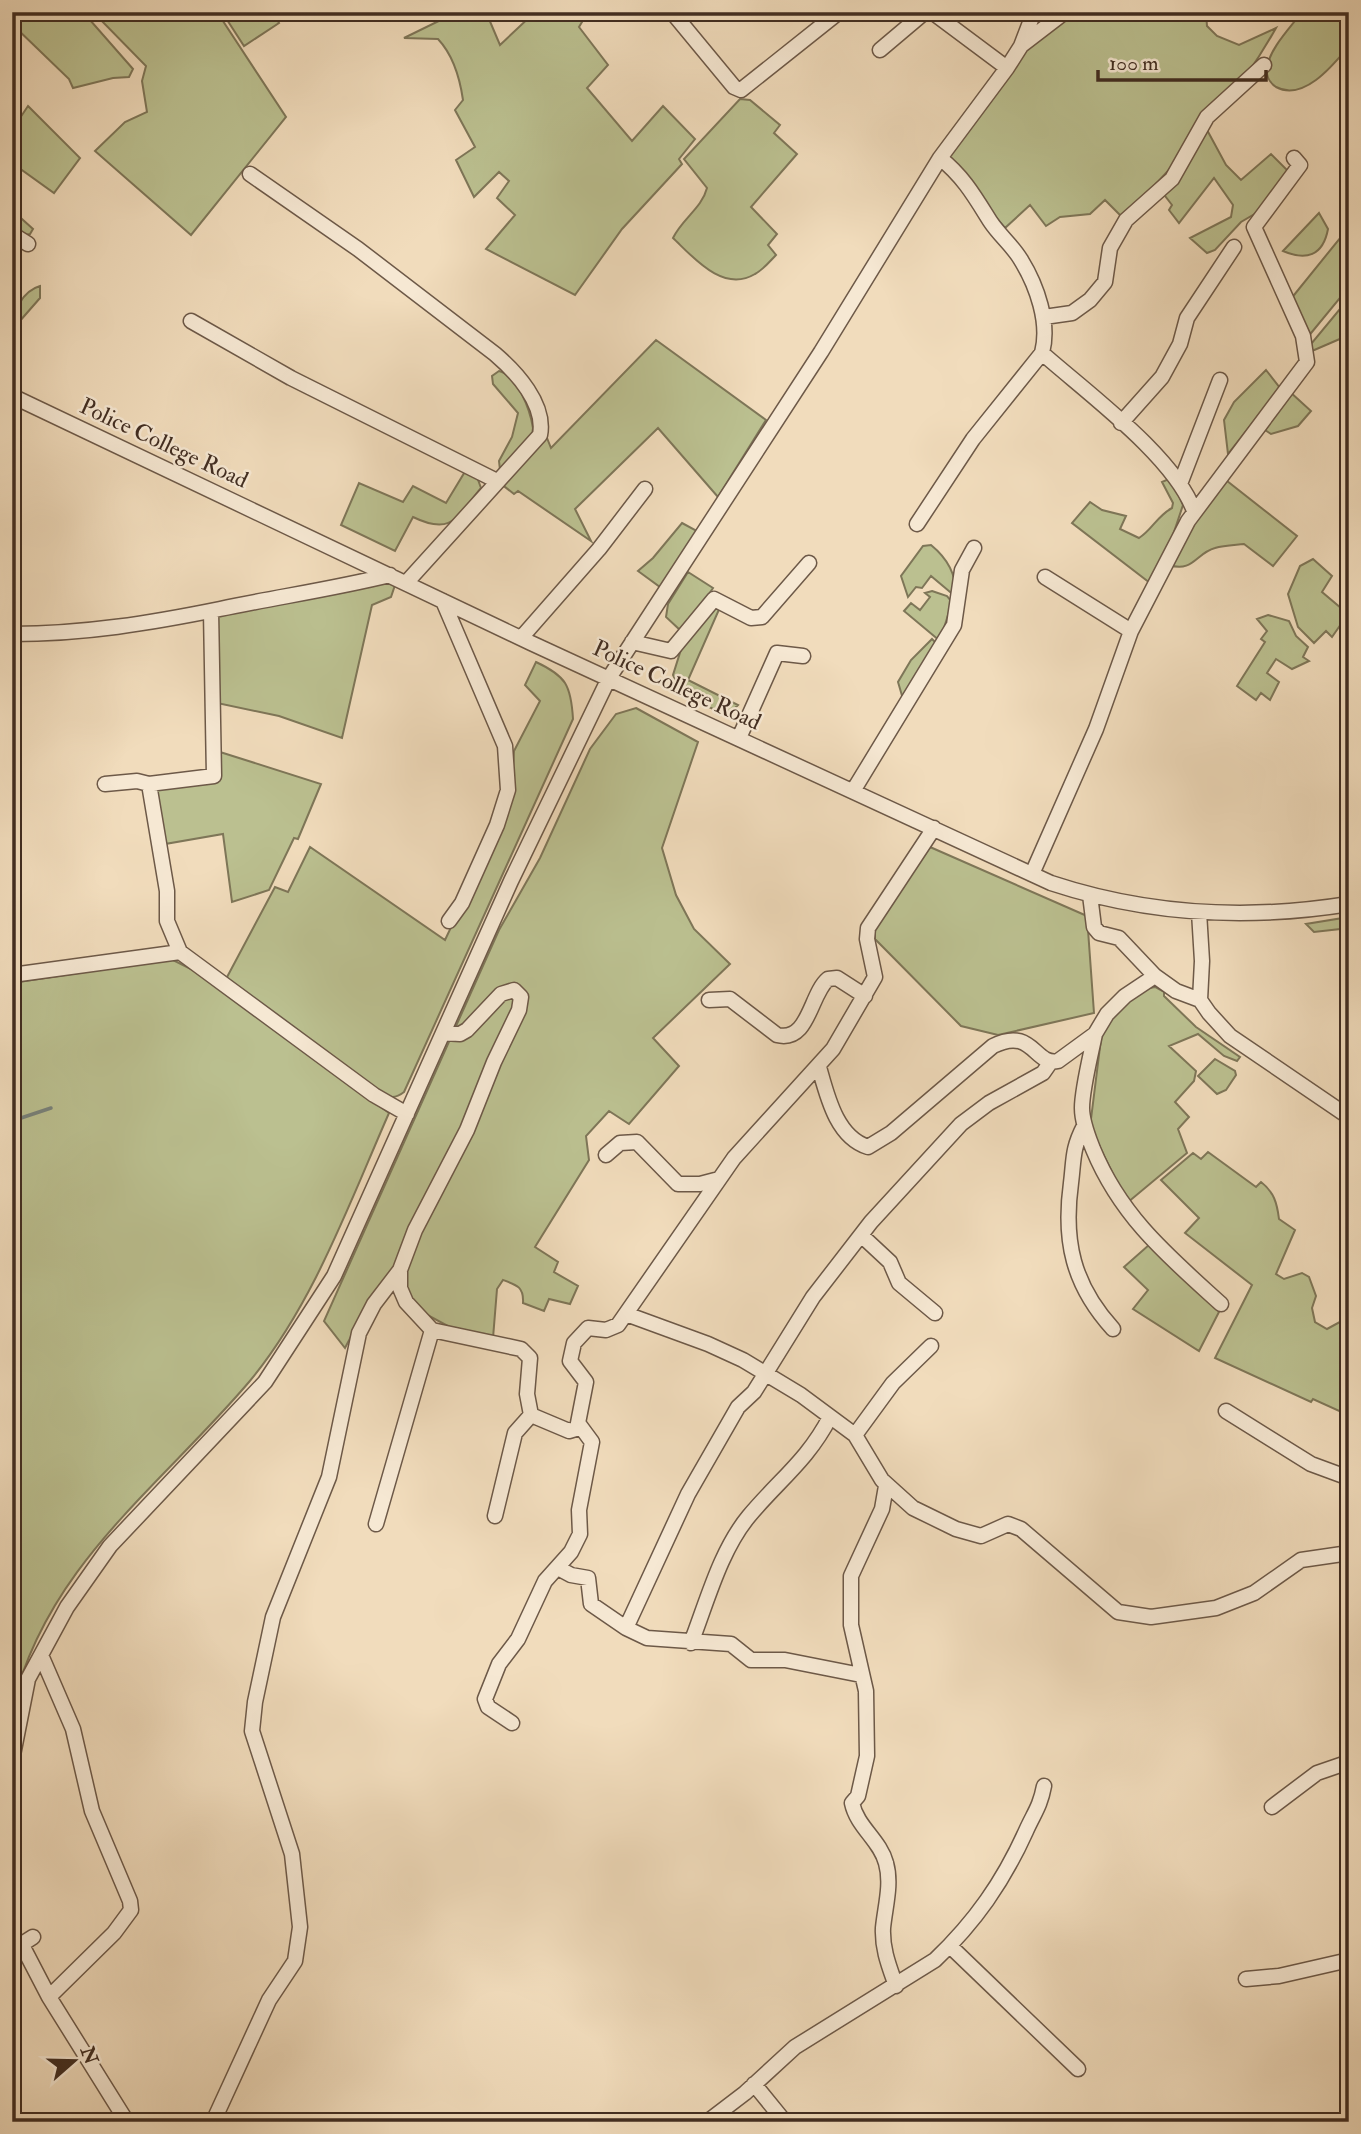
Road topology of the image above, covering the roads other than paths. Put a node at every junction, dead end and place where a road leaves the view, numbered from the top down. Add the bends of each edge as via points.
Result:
1 (672, 12) edge
2 (839, 12) edge
3 (925, 12) edge
4 (932, 12) edge
5 (1034, 12) edge
6 (1065, 12) edge
7 (1021, 46) junction
8 (880, 50) dead end
9 (1264, 65) dead end
10 (1007, 68) junction
11 (940, 158) junction
12 (1294, 158) dead end
13 (250, 174) dead end
14 (12, 234) edge
15 (28, 244) dead end
16 (1234, 247) dead end
17 (1044, 317) junction
18 (191, 321) dead end
19 (1042, 353) junction
20 (1220, 380) dead end
21 (12, 396) edge
22 (1121, 423) junction
23 (497, 481) junction
24 (1180, 484) junction
25 (645, 489) dead end
26 (1194, 511) junction
27 (917, 524) dead end
28 (974, 548) dead end
29 (809, 562) dead end
30 (390, 575) junction
31 (1045, 577) dead end
32 (406, 583) junction
33 (443, 601) junction
34 (211, 611) junction
35 (1131, 631) junction
36 (12, 634) edge
37 (521, 638) junction
38 (632, 642) junction
39 (803, 656) dead end
40 (609, 678) junction
41 (739, 738) junction
42 (105, 784) dead end
43 (149, 784) junction
44 (853, 791) junction
45 (934, 828) junction
46 (1032, 874) junction
47 (1090, 895) junction
48 (1349, 904) edge
49 (1199, 912) junction
50 (449, 921) dead end
51 (180, 952) junction
52 (12, 975) edge
53 (1155, 976) junction
54 (866, 996) junction
55 (709, 1000) dead end
56 (1200, 1000) junction
57 (443, 1033) junction
58 (1095, 1034) junction
59 (1051, 1063) junction
60 (818, 1068) junction
61 (407, 1114) junction
62 (1349, 1116) edge
63 (1084, 1126) junction
64 (606, 1155) dead end
65 (719, 1179) junction
66 (861, 1236) junction
67 (400, 1270) junction
68 (1221, 1304) dead end
69 (935, 1313) dead end
70 (626, 1314) junction
71 (1113, 1329) dead end
72 (432, 1330) junction
73 (930, 1346) dead end
74 (766, 1373) junction
75 (1226, 1411) dead end
76 (531, 1415) junction
77 (830, 1417) junction
78 (579, 1428) junction
79 (855, 1435) junction
80 (1349, 1478) edge
81 (887, 1486) junction
82 (495, 1516) dead end
83 (376, 1524) dead end
84 (1349, 1553) edge
85 (558, 1568) junction
86 (626, 1628) junction
87 (691, 1643) junction
88 (41, 1655) junction
89 (861, 1675) junction
90 (512, 1723) dead end
91 (12, 1760) edge
92 (1349, 1762) edge
93 (1044, 1786) dead end
94 (1272, 1807) dead end
95 (33, 1937) dead end
96 (950, 1946) junction
97 (1349, 1960) edge
98 (1246, 1979) dead end
99 (896, 1986) junction
100 (49, 1997) junction
101 (1078, 2069) dead end
102 (754, 2084) junction
103 (127, 2122) edge
104 (213, 2122) edge
105 (708, 2122) edge
106 (785, 2122) edge

1 - 2 street via 741,90
3 - 8 street
4 - 10 street
5 - 7 street
6 - 7 street
7 - 10 street
9 - 17 street via 1207,117 1172,178 1126,220 1111,248 1105,282 1090,300 1072,313
10 - 11 street
11 - 17 street via 960,174 1021,260
11 - 38 street via 821,352
12 - 26 street via 1300,165 1254,227 1303,336 1307,362
13 - 23 street via 358,249 514,371 542,427 540,435
14 - 15 street
16 - 22 street via 1187,318 1180,344 1162,377
17 - 19 street
18 - 23 street via 291,378
19 - 22 street
19 - 27 street via 974,439
20 - 24 street
21 - 30 street, Police College Road
22 - 24 street
23 - 32 street
24 - 26 street
25 - 37 street
26 - 35 street
28 - 44 street via 962,570 954,625
29 - 38 street via 762,617 751,618 714,599 671,651
30 - 32 street, Police College Road
30 - 34 street via 320,593
31 - 35 street
32 - 33 street, Police College Road
33 - 37 street, Police College Road
33 - 50 street via 505,746 508,790 462,903
34 - 36 street via 71,634
34 - 43 street via 214,776
35 - 46 street via 1096,729
37 - 40 street, Police College Road
38 - 40 street
39 - 41 street via 777,653
40 - 41 street, Police College Road
40 - 57 street
41 - 44 street, Police College Road
42 - 43 street
43 - 51 street via 167,891 167,921
44 - 45 street, Police College Road
45 - 46 street, Police College Road
45 - 54 street via 868,928 875,977
46 - 47 street, Police College Road
47 - 49 street, Police College Road
47 - 53 street via 1094,927 1119,938
48 - 49 street, Police College Road via 1257,913
49 - 56 street
51 - 52 street
51 - 61 street via 374,1095
53 - 56 street
53 - 58 street via 1125,996
54 - 55 street via 837,978 828,979 803,1025 786,1037 730,999
54 - 60 street
56 - 62 street via 1230,1036
57 - 61 street
57 - 67 street via 467,1030 501,994 514,990 521,997 467,1130 415,1230
58 - 59 street
58 - 63 street via 1082,1107
59 - 60 street via 1021,1041 1005,1040 868,1147 851,1136 834,1115
59 - 66 street via 1043,1073 961,1124
60 - 65 street
61 - 88 street via 334,1276 265,1382 110,1546 67,1607
63 - 68 street via 1112,1187 1145,1234
63 - 71 street via 1073,1147 1066,1219 1072,1256 1095,1309
64 - 65 street via 620,1143 637,1142 678,1184
65 - 70 street
66 - 69 street via 890,1262 899,1283
66 - 74 street via 813,1297
67 - 72 street via 406,1302
67 - 104 street via 359,1333 329,1477 273,1617 252,1731 292,1854 300,1927 296,1961 270,2000
70 - 74 street via 682,1333
70 - 78 street via 618,1325 606,1330 588,1328 573,1343 570,1360 587,1387
72 - 76 street via 521,1349 530,1358 527,1394
72 - 83 street
73 - 79 street via 894,1383
74 - 77 street
74 - 86 street via 737,1407 688,1494
75 - 80 street via 1311,1464
76 - 78 street via 569,1431
76 - 82 street via 515,1433
77 - 79 street
77 - 87 street via 816,1445 748,1517
78 - 85 street via 592,1443 579,1510 580,1534
79 - 81 street
81 - 84 street via 913,1508 956,1529 981,1536 1008,1524 1021,1529 1118,1612 1151,1618 1216,1608 1254,1593 1301,1560
81 - 89 street via 882,1509 852,1576 851,1625
85 - 86 street via 588,1578 591,1604
85 - 90 street via 545,1581 485,1699 488,1707
86 - 87 street via 647,1638
87 - 89 street via 731,1644 751,1660 785,1660
88 - 91 street via 28,1679
88 - 100 street via 73,1729 92,1811 131,1910
89 - 99 street via 866,1690 867,1756 858,1796 852,1803 887,1867 884,1954
92 - 94 street via 1317,1773
93 - 96 street via 1040,1811 1006,1875
95 - 100 street via 22,1944
96 - 99 street
96 - 101 street
97 - 98 street
99 - 102 street via 795,2047
100 - 103 street
102 - 105 street
102 - 106 street

